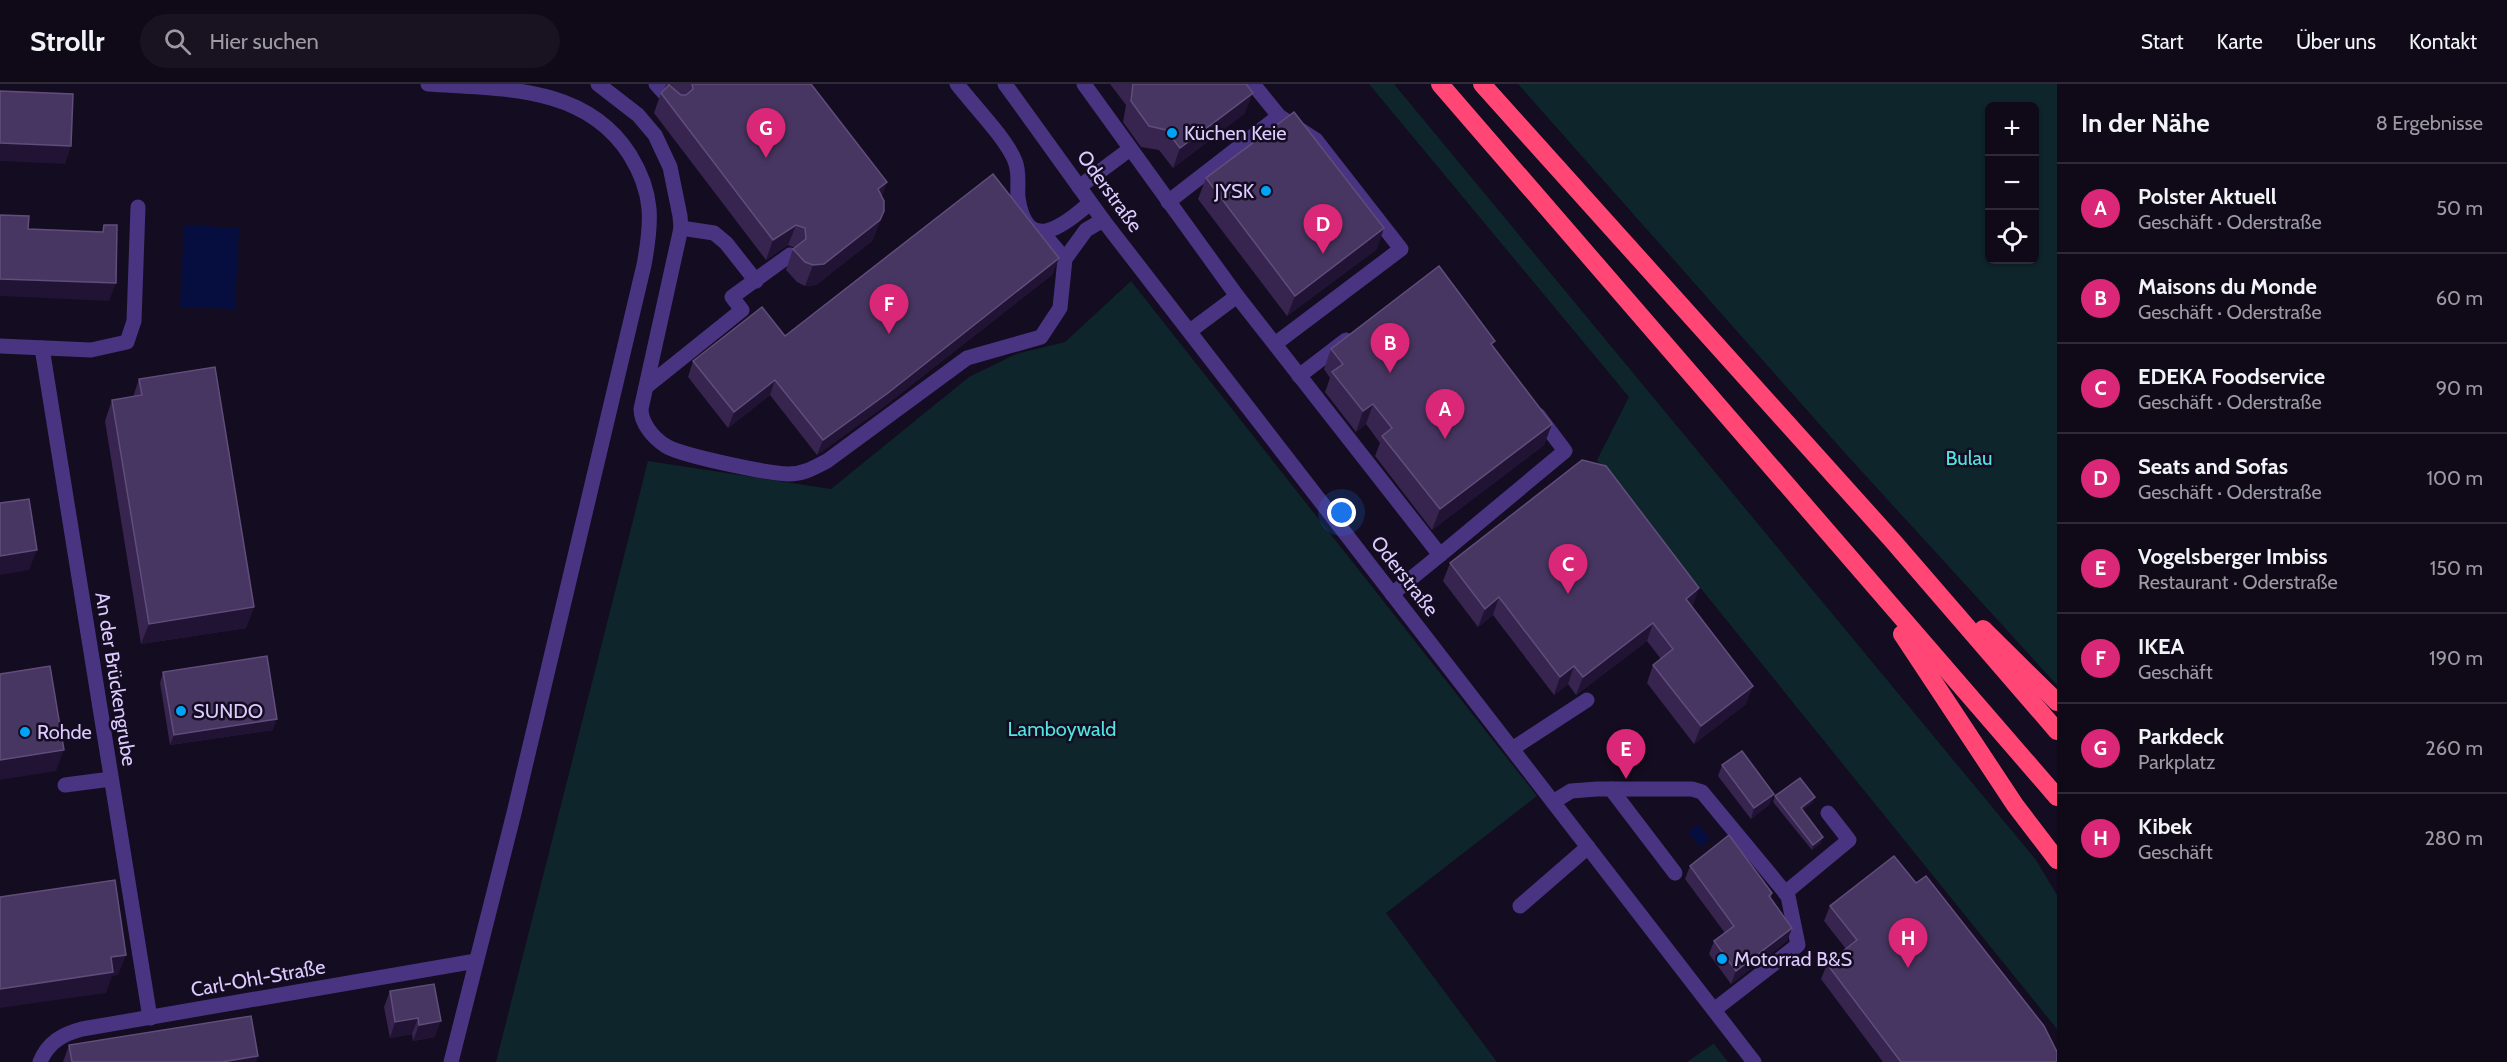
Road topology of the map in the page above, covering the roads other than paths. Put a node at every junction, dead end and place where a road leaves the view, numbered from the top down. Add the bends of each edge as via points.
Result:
1 (428, 84) edge
2 (598, 84) edge
3 (656, 84) edge
4 (957, 84) edge
5 (1005, 84) edge
6 (1084, 84) edge
7 (1252, 84) edge
8 (1440, 84) edge
9 (1482, 84) edge
10 (676, 106) edge
11 (1279, 116) junction
12 (1130, 149) junction
13 (1079, 187) junction
14 (1168, 202) junction
15 (1090, 203) junction
16 (138, 207) dead end
17 (1103, 220) junction
18 (681, 228) junction
19 (1042, 232) junction
20 (790, 255) dead end
21 (1065, 258) junction
22 (756, 281) junction
23 (1237, 296) junction
24 (1362, 328) edge
25 (1190, 331) junction
26 (1275, 344) junction
27 (0, 346) edge
28 (42, 348) junction
29 (1299, 376) junction
30 (646, 387) junction
31 (1530, 404) edge
32 (1892, 540) junction
33 (1440, 555) junction
34 (1863, 575) junction
35 (1392, 594) junction
36 (1587, 700) dead end
37 (2057, 702) edge
38 (2057, 731) edge
39 (1512, 749) junction
40 (111, 779) junction
41 (65, 785) dead end
42 (1611, 789) junction
43 (2057, 797) edge
44 (1553, 802) junction
45 (1828, 813) dead end
46 (1588, 847) junction
47 (2057, 860) edge
48 (1675, 873) dead end
49 (1785, 893) junction
50 (1520, 906) dead end
51 (476, 961) junction
52 (1714, 1010) junction
53 (150, 1018) junction
54 (40, 1062) edge
55 (452, 1062) edge
56 (1754, 1062) edge

1 - 51 street via 537,94 599,118 643,176 650,210 644,265
2 - 18 street via 638,115 655,135 670,167
3 - 10 street
4 - 19 street via 1009,150 1018,171 1021,211 1033,228
5 - 13 street, Oderstraße
6 - 12 street
7 - 11 street
8 - 34 highway
9 - 32 highway
11 - 14 street
11 - 26 street via 1316,140 1401,249
12 - 13 street
12 - 14 street
13 - 15 street, Oderstraße
14 - 23 street
15 - 17 street, Oderstraße
15 - 19 street via 1065,225
16 - 28 street via 134,321 127,342 90,350
17 - 21 street via 1086,230
17 - 25 street, Oderstraße
18 - 22 street via 714,233
18 - 30 street
19 - 21 street
20 - 22 street
21 - 30 street via 1060,308 1041,337 967,358 827,461 805,472 771,472 684,453 665,445 641,418
22 - 30 street via 732,297 742,310
23 - 25 street
23 - 26 street
24 - 29 street
25 - 35 street, Oderstraße
26 - 29 street
27 - 28 street
28 - 40 street, An der Brückengrube
29 - 33 street
31 - 33 street via 1565,451
32 - 37 highway
32 - 38 highway
33 - 35 street
34 - 43 highway
34 - 47 highway via 2015,806
35 - 39 street, Oderstraße
36 - 39 street
39 - 44 street, Oderstraße
40 - 41 street
40 - 53 street, An der Brückengrube
42 - 44 street via 1570,791
42 - 48 street
42 - 49 street via 1702,792
44 - 46 street, Oderstraße
45 - 49 street via 1850,840
46 - 50 street
46 - 52 street, Oderstraße
49 - 52 street via 1798,945
51 - 53 street, Carl-Ohl-Straße
51 - 55 street
52 - 56 street, Oderstraße
53 - 54 street, Carl-Ohl-Straße via 66,1034 50,1044

